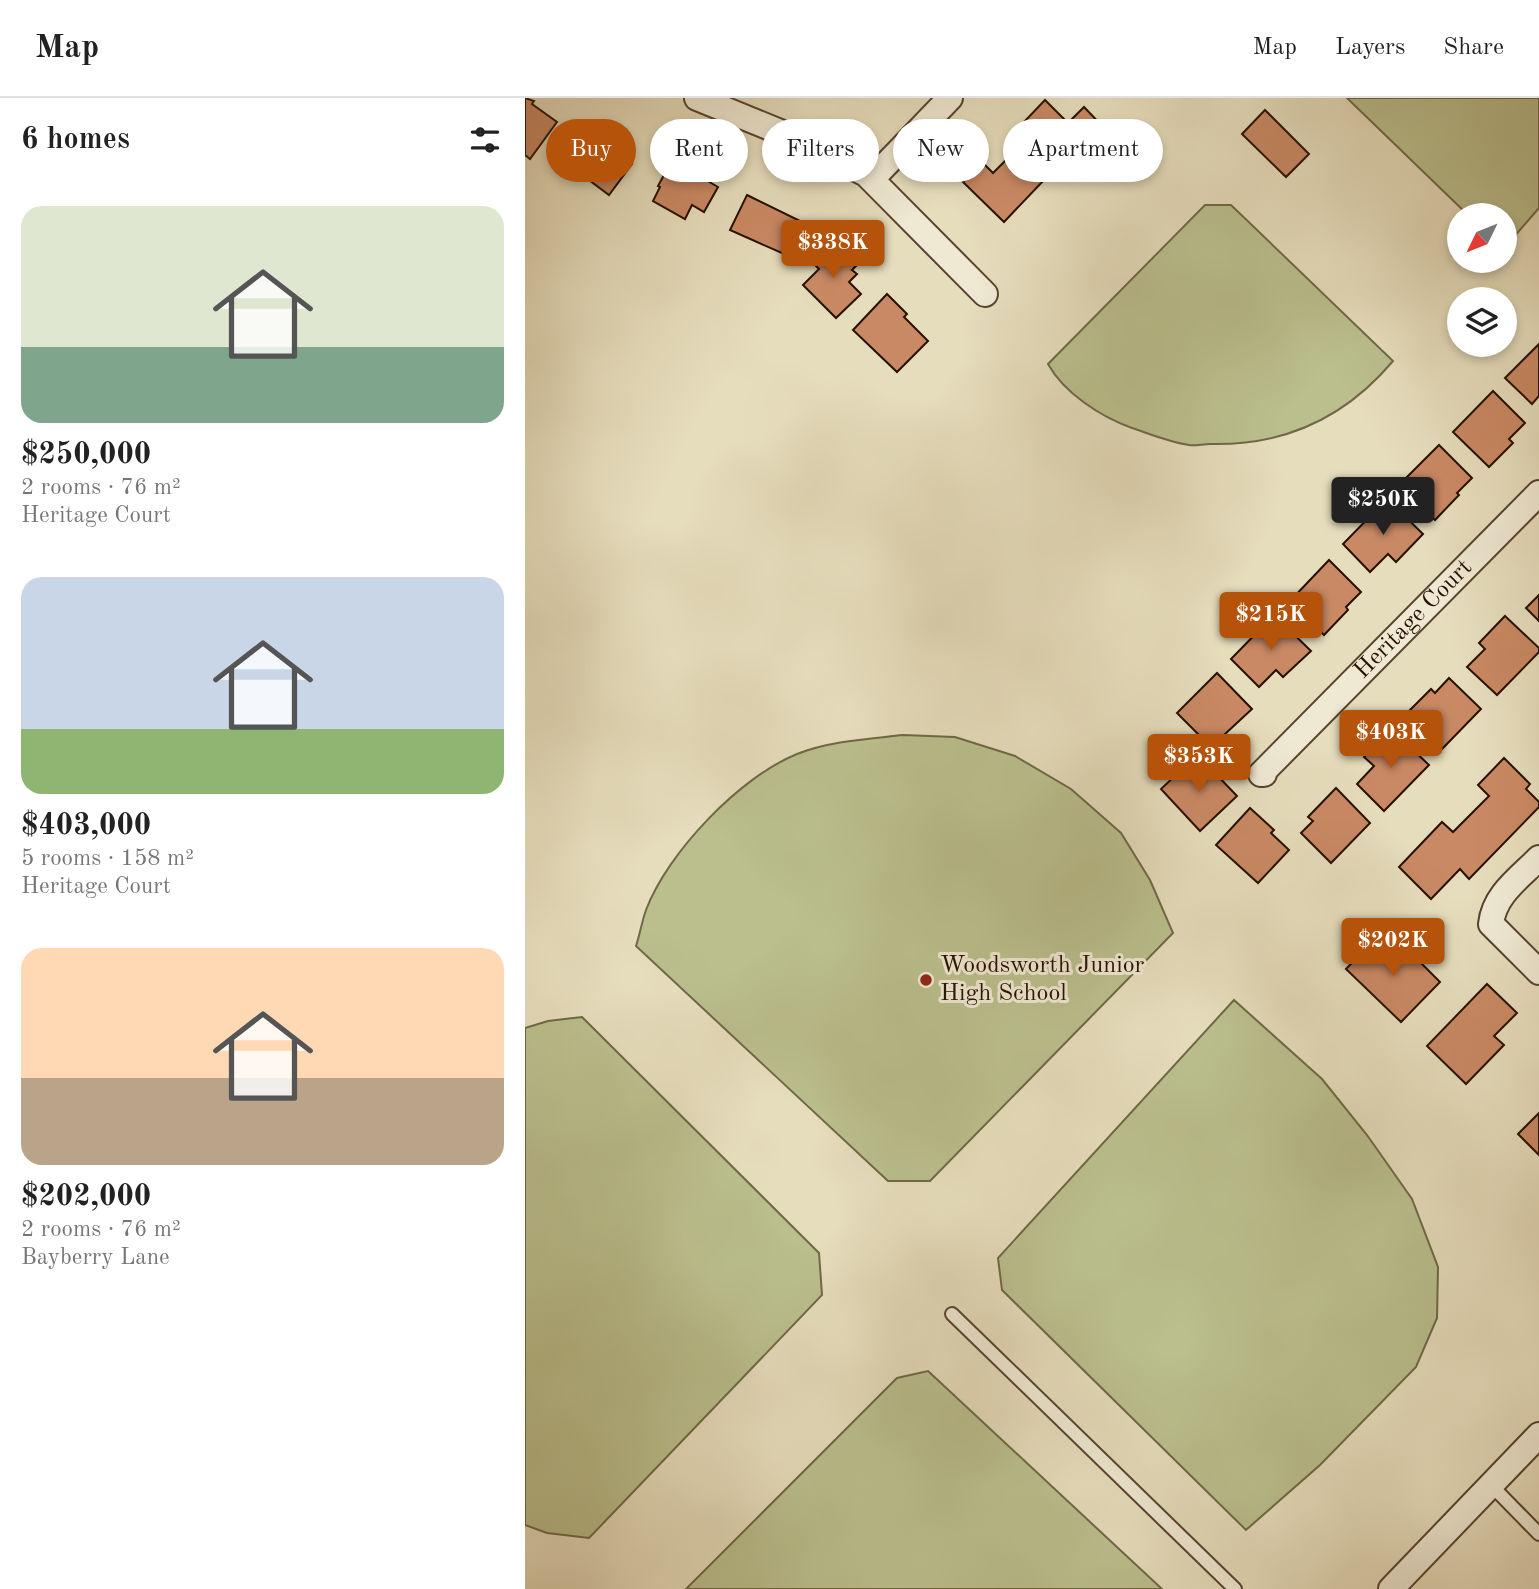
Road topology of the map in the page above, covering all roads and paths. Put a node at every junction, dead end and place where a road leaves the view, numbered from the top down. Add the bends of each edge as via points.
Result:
1 (697, 98) edge
2 (950, 98) edge
3 (762, 125) edge
4 (879, 172) edge
5 (875, 182) edge
6 (985, 294) dead end
7 (1539, 493) edge
8 (1264, 774) dead end
9 (1539, 859) edge
10 (1539, 972) edge
11 (952, 1314) dead end
12 (1539, 1435) edge
13 (1491, 1485) junction
14 (1539, 1534) edge
15 (1235, 1589) edge
16 (1391, 1589) edge

1 - 3 street
2 - 4 street
5 - 6 street
7 - 8 street, Heritage Court
9 - 10 street via 1500,897 1491,924
11 - 15 lane
12 - 13 street
13 - 14 lane
13 - 16 street

